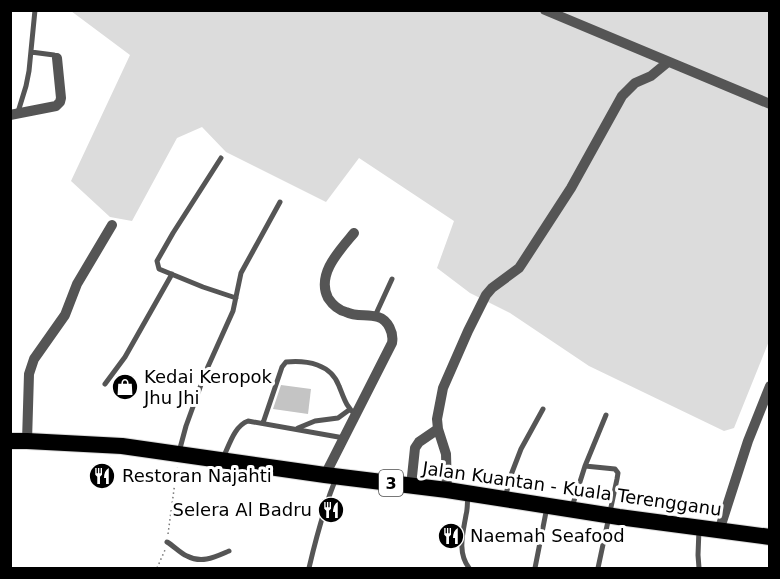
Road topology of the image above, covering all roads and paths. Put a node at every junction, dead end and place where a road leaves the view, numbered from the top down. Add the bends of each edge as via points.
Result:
1 (35, 10) edge
2 (545, 10) edge
3 (31, 52) junction
4 (57, 58) joint
5 (668, 62) junction
6 (770, 104) edge
7 (14, 114) edge
8 (221, 158) dead end
9 (280, 202) dead end
10 (112, 225) dead end
11 (354, 232) dead end
12 (172, 274) junction
13 (392, 279) dead end
14 (236, 298) junction
15 (375, 316) junction
16 (105, 384) dead end
17 (770, 386) edge
18 (543, 409) dead end
19 (765, 410) edge
20 (352, 412) junction
21 (606, 415) dead end
22 (263, 423) junction
23 (297, 429) junction
24 (438, 429) junction
25 (344, 438) junction
26 (19, 441) edge
27 (179, 454) junction
28 (222, 460) junction
29 (585, 466) junction
30 (331, 476) junction
31 (411, 486) junction
32 (447, 490) junction
33 (468, 494) junction
34 (504, 500) junction
35 (548, 506) junction
36 (572, 509) junction
37 (610, 515) junction
38 (699, 527) junction
39 (719, 531) junction
40 (770, 537) edge
41 (167, 542) junction
42 (229, 551) dead end
43 (157, 568) edge
44 (309, 568) edge
45 (469, 568) edge
46 (535, 568) edge
47 (598, 568) edge
48 (699, 568) edge

1 - 3 lane
2 - 5 street
3 - 4 lane
3 - 7 lane via 26,86
4 - 7 street via 60,102
5 - 6 street
5 - 24 street via 622,96 571,188 519,268 486,295 443,387
8 - 12 lane via 157,261 159,269
9 - 14 lane via 241,273
10 - 26 street via 77,284 65,315 34,359
11 - 15 street via 326,273 324,289 341,310
12 - 14 lane
12 - 16 lane via 125,357
13 - 15 lane
14 - 27 lane via 206,371
15 - 20 street via 388,324 392,343
17 - 19 street
18 - 34 lane via 521,449
19 - 39 street via 748,441
20 - 22 lane via 327,369 286,362
20 - 23 lane
20 - 25 street
21 - 29 lane
22 - 23 lane
22 - 28 lane via 241,424
23 - 25 lane
24 - 31 street via 415,448
24 - 32 street via 446,454
25 - 30 street
26 - 27 highway, Jalan Kuantan - Kuala Terengganu / 3 via 122,446
27 - 28 highway, Jalan Kuantan - Kuala Terengganu / 3
27 - 41 path
28 - 30 highway, Jalan Kuantan - Kuala Terengganu / 3
29 - 36 lane
29 - 37 lane via 615,469 618,473
30 - 31 highway, Jalan Kuantan - Kuala Terengganu / 3
30 - 44 lane
31 - 32 highway, Jalan Kuantan - Kuala Terengganu / 3
32 - 33 highway, Jalan Kuantan - Kuala Terengganu / 3
33 - 34 highway, Jalan Kuantan - Kuala Terengganu / 3
33 - 45 lane via 461,547
34 - 35 highway, Jalan Kuantan - Kuala Terengganu / 3
35 - 36 highway, Jalan Kuantan - Kuala Terengganu / 3
35 - 46 lane
36 - 37 highway, Jalan Kuantan - Kuala Terengganu / 3
37 - 38 highway, Jalan Kuantan - Kuala Terengganu / 3
37 - 47 lane
38 - 39 highway, Jalan Kuantan - Kuala Terengganu / 3
38 - 48 lane
39 - 40 highway, Jalan Kuantan - Kuala Terengganu / 3
41 - 42 lane via 189,558 201,560
41 - 43 path

